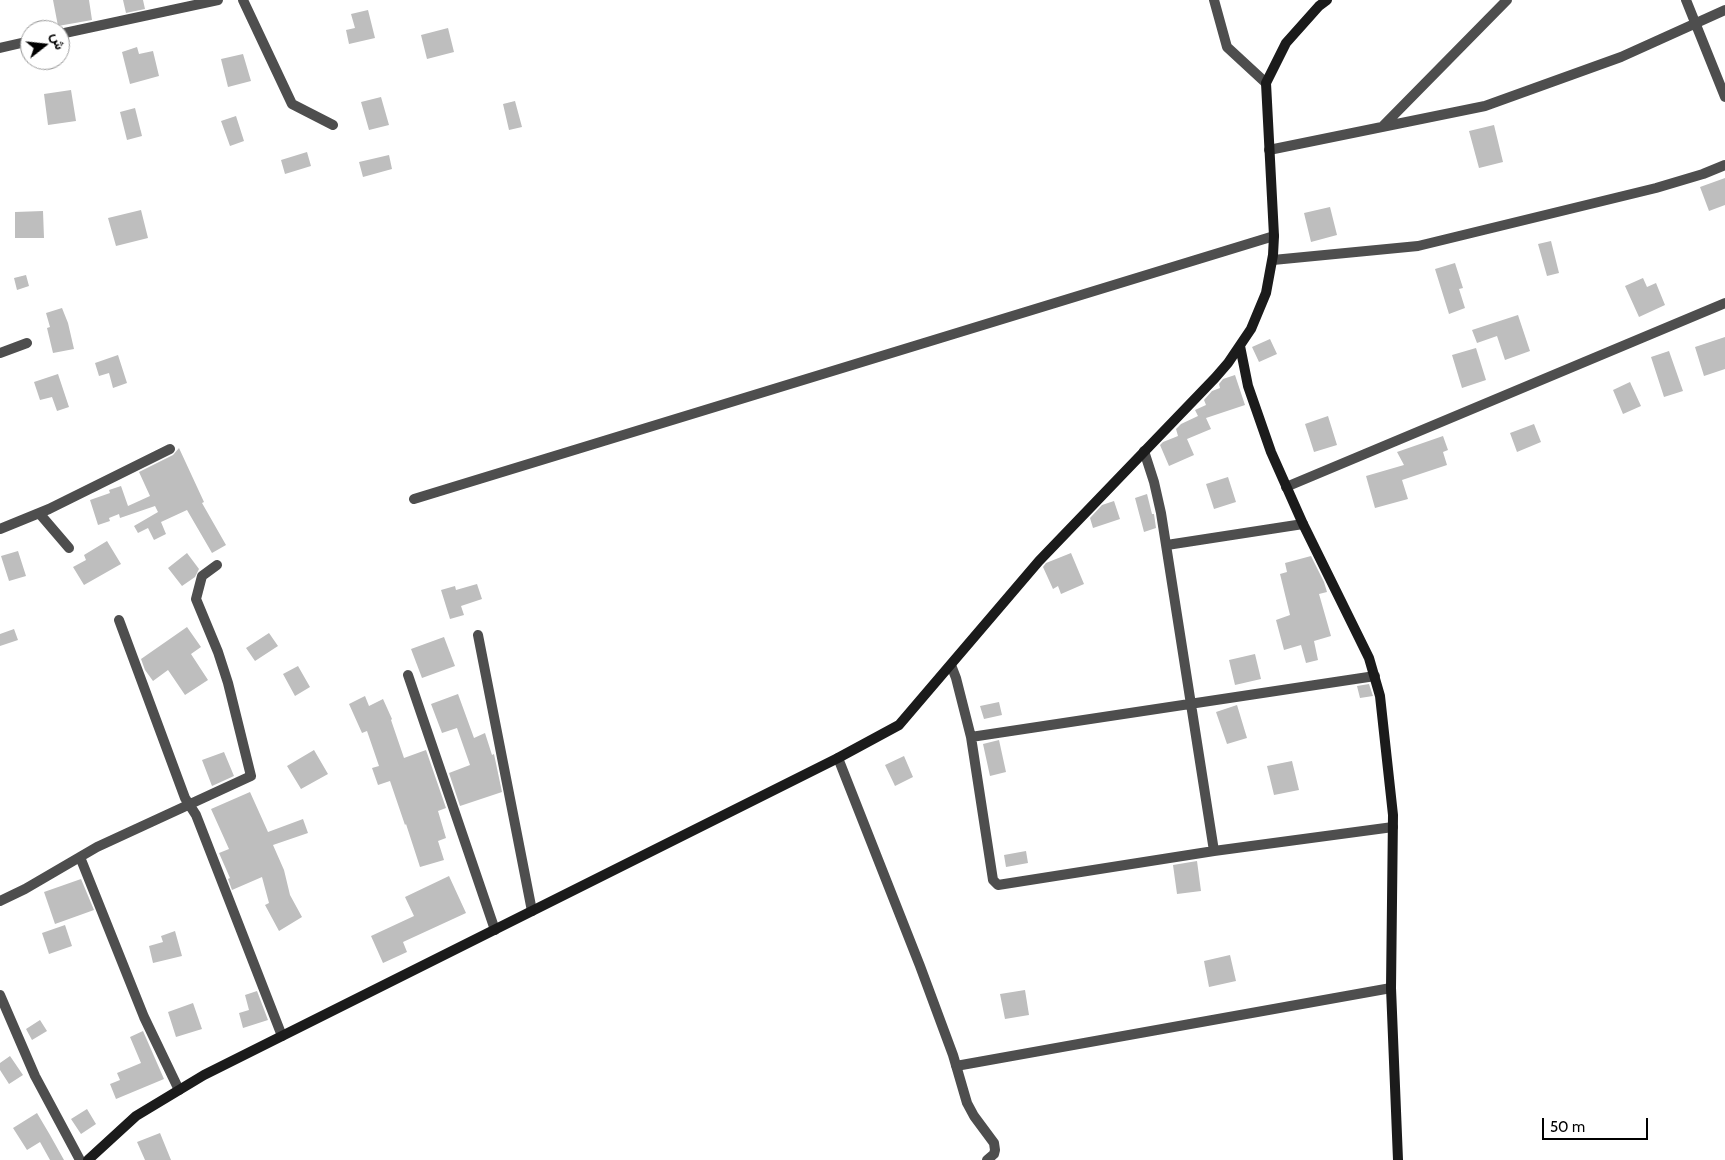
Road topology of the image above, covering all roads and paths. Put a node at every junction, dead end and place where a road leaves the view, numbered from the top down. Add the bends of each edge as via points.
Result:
1 (218, 0) edge
2 (243, 0) edge
3 (1214, 0) edge
4 (1327, 0) edge
5 (1507, 0) edge
6 (1686, 0) edge
7 (1725, 10) edge
8 (1696, 22) junction
9 (70, 32) edge
10 (20, 43) edge
11 (0, 48) edge
12 (1266, 83) junction
13 (1725, 97) edge
14 (333, 125) dead end
15 (1382, 127) junction
16 (1269, 150) junction
17 (1725, 164) edge
18 (1274, 236) junction
19 (1273, 260) junction
20 (1725, 303) edge
21 (27, 343) dead end
22 (1240, 346) junction
23 (0, 353) edge
24 (170, 448) dead end
25 (1144, 451) junction
26 (1286, 487) junction
27 (414, 499) dead end
28 (40, 513) junction
29 (1303, 524) junction
30 (0, 529) edge
31 (1167, 545) junction
32 (69, 548) dead end
33 (217, 565) dead end
34 (119, 620) dead end
35 (478, 635) dead end
36 (951, 665) junction
37 (408, 675) dead end
38 (1375, 676) junction
39 (1191, 704) junction
40 (971, 737) junction
41 (838, 758) junction
42 (190, 806) junction
43 (1393, 827) junction
44 (1214, 851) junction
45 (80, 857) junction
46 (0, 900) edge
47 (532, 911) junction
48 (495, 930) junction
49 (1391, 988) junction
50 (0, 995) edge
51 (282, 1036) junction
52 (956, 1066) junction
53 (179, 1090) junction
54 (80, 1160) edge
55 (88, 1160) edge
56 (987, 1160) edge
57 (1398, 1160) edge

1 - 9 street
2 - 14 street via 292,104
3 - 12 street via 1227,47
4 - 12 street via 1286,43
5 - 15 street
6 - 8 street
7 - 8 street
8 - 13 street
8 - 15 street via 1621,57 1485,106
10 - 11 street
12 - 16 street
15 - 16 street
16 - 18 street
17 - 19 street via 1704,174 1656,188 1418,246
18 - 19 street
18 - 27 street
19 - 22 street via 1260,310
20 - 26 street
21 - 23 street
22 - 25 street via 1215,378
22 - 26 street via 1254,404
24 - 28 street
25 - 31 street via 1158,497
25 - 36 street via 1039,560
26 - 29 street
28 - 30 street
28 - 32 street
29 - 31 street
29 - 38 street
31 - 39 street
33 - 42 street via 202,576 196,599 218,652 250,776
34 - 42 street
35 - 47 street
36 - 40 street
36 - 41 street via 899,725
37 - 48 street
38 - 39 street
38 - 43 street via 1383,717
39 - 40 street
39 - 44 street
40 - 44 street via 993,880 998,885
41 - 47 street
41 - 52 street
42 - 45 street
42 - 51 street
43 - 44 street
43 - 49 street
45 - 46 street
45 - 53 street via 144,1017
47 - 48 street
48 - 51 street
49 - 52 street
49 - 57 street
50 - 54 street via 36,1076
51 - 53 street
52 - 56 street via 967,1103 994,1143 995,1150
53 - 55 street via 136,1116

